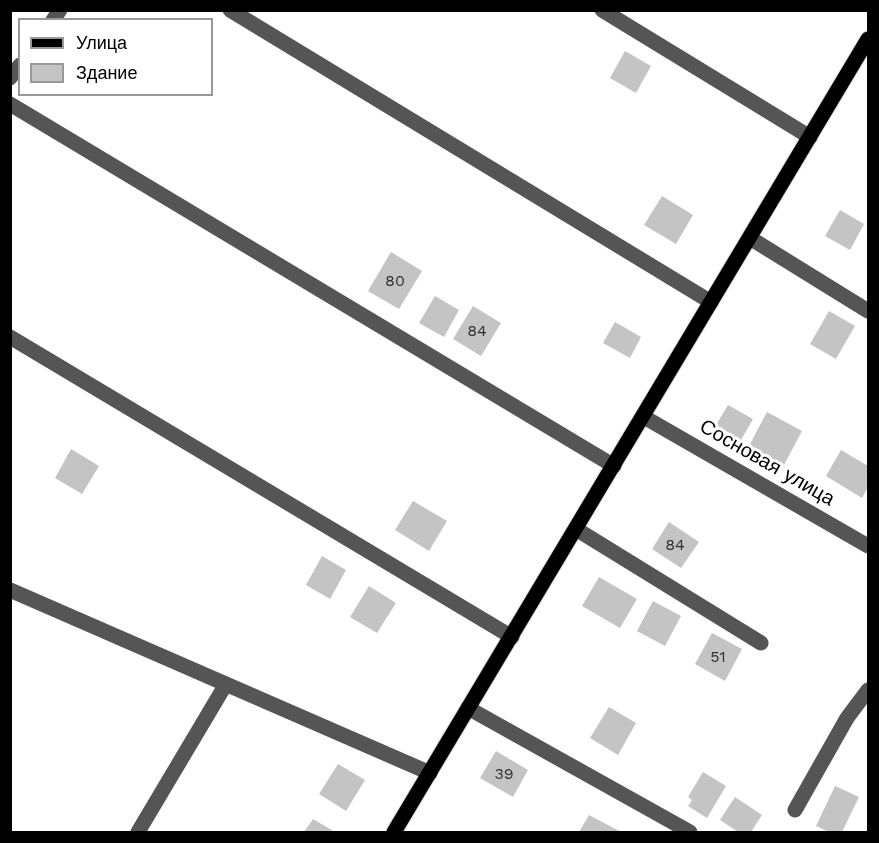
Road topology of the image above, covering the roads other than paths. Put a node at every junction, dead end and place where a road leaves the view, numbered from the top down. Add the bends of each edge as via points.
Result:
1 (230, 10) edge
2 (602, 10) edge
3 (868, 39) edge
4 (864, 58) edge
5 (10, 104) edge
6 (810, 137) junction
7 (750, 238) junction
8 (711, 302) junction
9 (868, 311) edge
10 (10, 337) edge
11 (644, 417) junction
12 (614, 466) junction
13 (576, 529) junction
14 (868, 546) edge
15 (10, 590) edge
16 (512, 637) junction
17 (761, 643) dead end
18 (226, 684) junction
19 (868, 690) edge
20 (468, 708) junction
21 (430, 773) junction
22 (795, 810) dead end
23 (138, 832) edge
24 (394, 832) edge
25 (690, 832) edge

1 - 8 street
2 - 6 street
3 - 4 main road
4 - 6 main road
5 - 12 street
6 - 7 main road
7 - 8 main road
7 - 9 street
8 - 11 main road
10 - 16 street
11 - 12 main road
11 - 14 street, Сосновая улица
12 - 13 main road
13 - 16 main road
13 - 17 street
15 - 18 street
16 - 20 main road
18 - 21 street
18 - 23 street
19 - 22 street via 847,718
20 - 21 main road
20 - 25 street
21 - 24 main road

